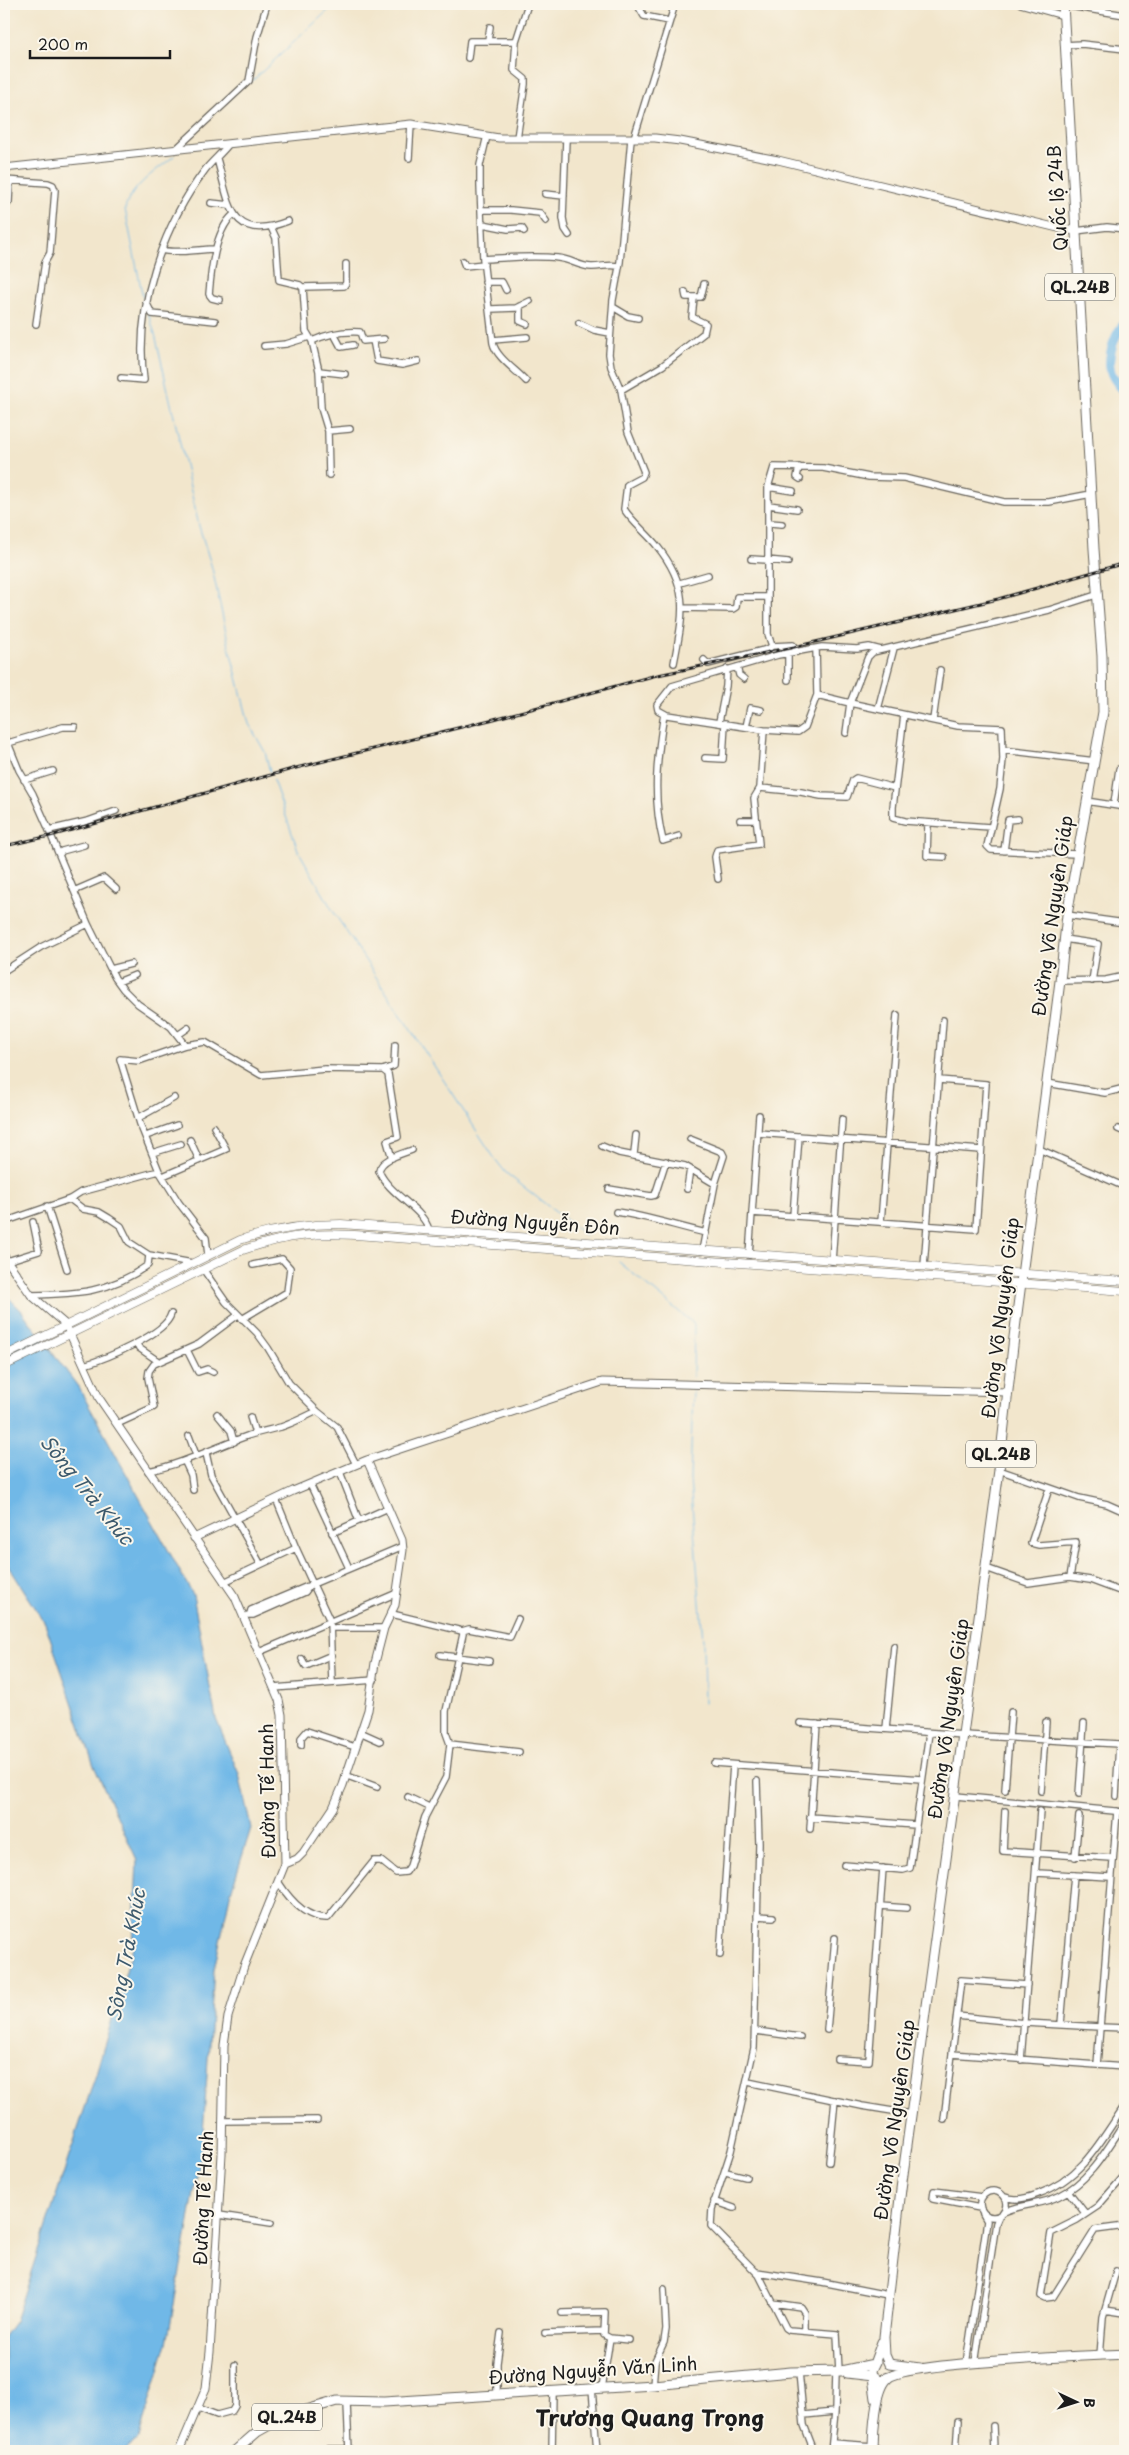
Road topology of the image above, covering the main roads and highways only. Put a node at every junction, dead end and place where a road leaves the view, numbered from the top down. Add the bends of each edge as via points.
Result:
1 (1063, 4) edge
2 (1095, 570) joint
3 (1022, 1274) junction
4 (1125, 1281) edge
5 (1021, 1283) junction
6 (1125, 1290) edge
7 (4, 1356) edge
8 (4, 1366) edge
9 (884, 2337) junction
10 (1125, 2354) edge
11 (874, 2364) junction
12 (889, 2364) junction
13 (921, 2368) junction
14 (838, 2371) junction
15 (873, 2376) junction
16 (888, 2377) junction
17 (346, 2403) junction
18 (877, 2410) junction
19 (873, 2448) edge
20 (235, 2451) edge
21 (241, 2451) edge

1 - 2 main road, Quốc lộ 24B / QL.24B
2 - 3 main road, Đường Võ Nguyên Giáp / QL.24B via 1103,704 1067,915
3 - 4 main road, Đường Nguyễn Đôn
3 - 5 main road, Đường Võ Nguyên Giáp / QL.24B
3 - 7 main road, Đường Nguyễn Đôn via 341,1224 298,1225 254,1236 208,1255
5 - 6 main road, Đường Nguyễn Đôn
5 - 8 main road, Đường Nguyễn Đôn via 311,1233 263,1243 200,1270
5 - 9 main road, Đường Võ Nguyên Giáp / QL.24B
9 - 11 main road, Đường Võ Nguyên Giáp
9 - 12 main road, Đường Võ Nguyên Giáp
10 - 13 main road
11 - 12 main road, QL.24B via 880,2361
11 - 14 main road, Đường Nguyễn Văn Linh / QL.24B
11 - 15 main road
12 - 13 main road
12 - 16 main road
13 - 16 main road
14 - 15 main road, Đường Nguyễn Văn Linh / QL.24B
14 - 17 main road, Đường Nguyễn Văn Linh / QL.24B
15 - 16 main road, QL.24B via 881,2380
15 - 18 main road
16 - 18 main road via 882,2386
17 - 20 main road, Đường Nguyễn Văn Linh / QL.24B via 337,2401 296,2413 257,2432
17 - 21 main road, Đường Nguyễn Văn Linh / QL.24B via 298,2417 261,2434
18 - 19 main road

